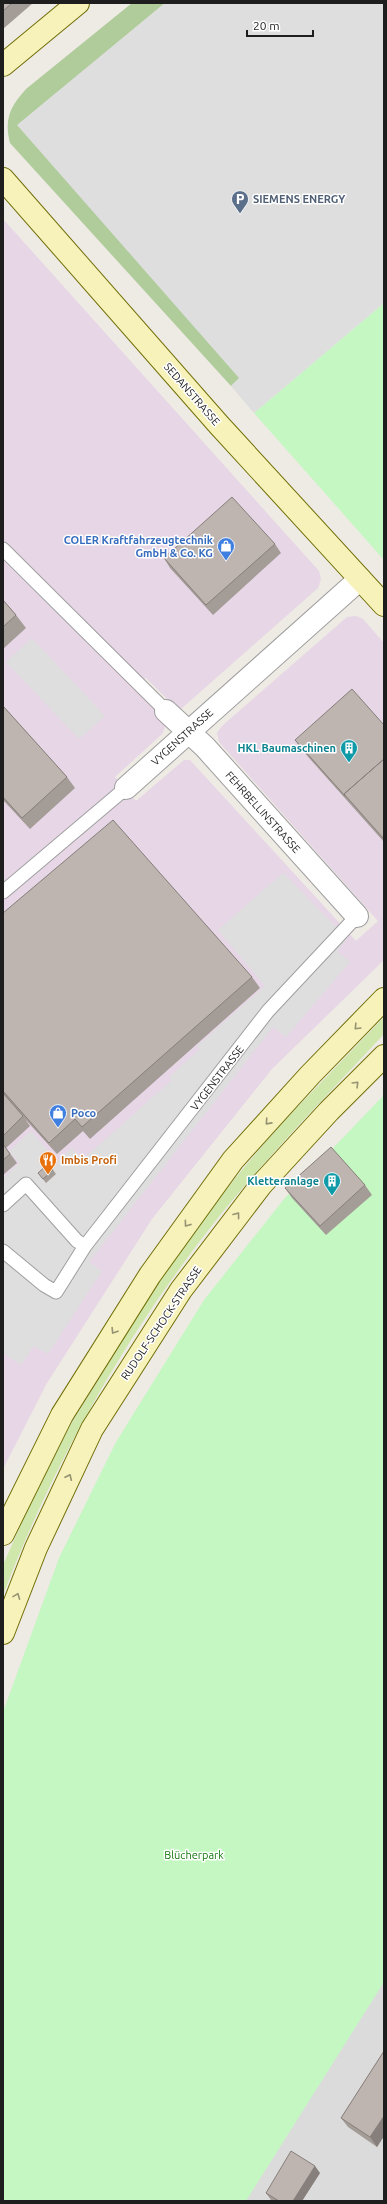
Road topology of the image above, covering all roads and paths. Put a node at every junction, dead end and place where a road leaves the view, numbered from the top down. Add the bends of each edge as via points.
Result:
1 (78, 3) edge
2 (3, 65) edge
3 (3, 179) edge
4 (3, 549) edge
5 (360, 579) junction
6 (384, 605) edge
7 (166, 711) joint
8 (188, 731) junction
9 (126, 788) joint
10 (3, 892) edge
11 (357, 916) joint
12 (384, 999) edge
13 (384, 1056) edge
14 (3, 1205) edge
15 (85, 1246) junction
16 (3, 1251) edge
17 (3, 1534) edge
18 (3, 1633) edge

1 - 2 main road
3 - 5 main road, SEDANSTRASSE via 219,425
4 - 7 lane
5 - 6 main road, SEDANSTRASSE
5 - 8 street, VYGENSTRASSE
7 - 8 street, FEHRBELLINSTRASSE
8 - 9 street, VYGENSTRASSE
8 - 11 street, FEHRBELLINSTRASSE
9 - 10 lane, VYGENSTRASSE
11 - 15 lane, VYGENSTRASSE via 268,1011
12 -> 17 main road via 233,1160 150,1275 62,1415
18 -> 13 main road, RUDOLF-SCHOCK-STRASSE via 36,1548 92,1429 181,1290 261,1185
14 - 15 lane via 26,1184 76,1241
15 - 16 lane, VYGENSTRASSE via 56,1292

